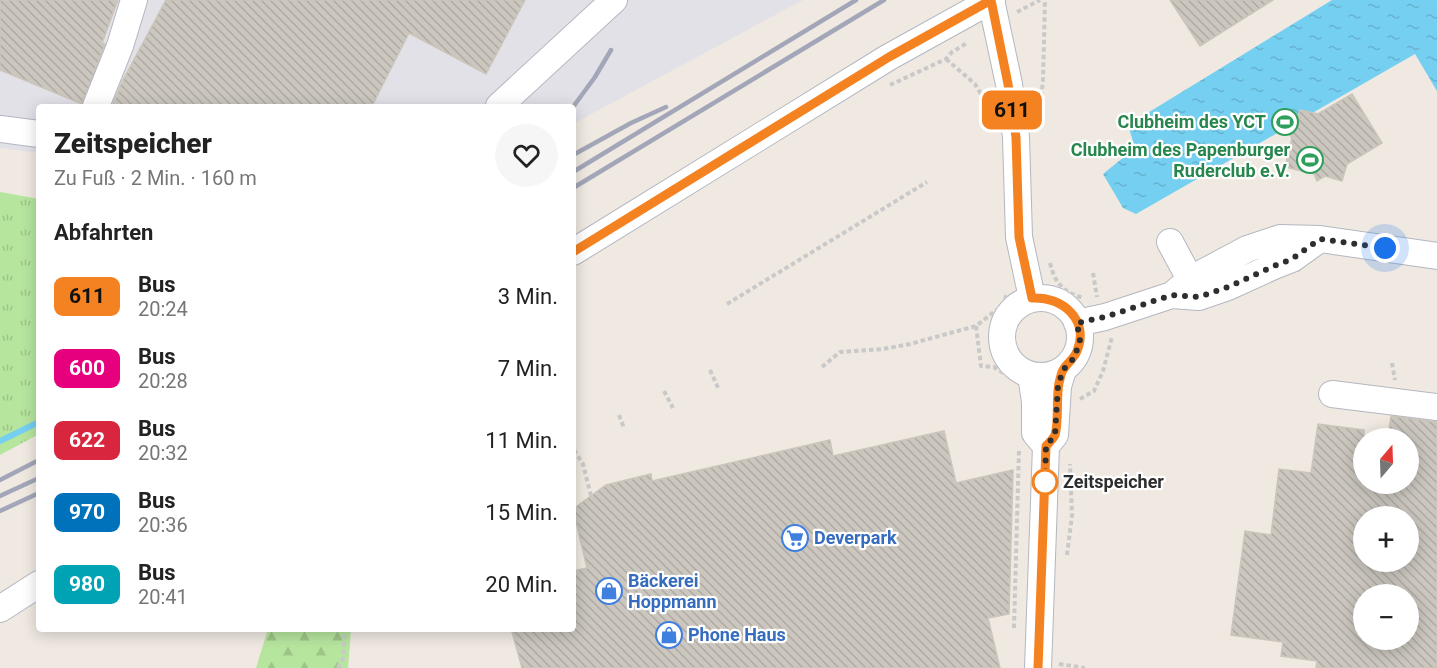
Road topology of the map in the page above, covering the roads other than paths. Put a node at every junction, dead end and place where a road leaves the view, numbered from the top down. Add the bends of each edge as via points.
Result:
1 (134, 0) edge
2 (614, 0) edge
3 (992, 0) edge
4 (97, 104) edge
5 (501, 104) edge
6 (0, 129) edge
7 (36, 134) edge
8 (1170, 242) dead end
9 (576, 250) edge
10 (1437, 256) edge
11 (1187, 290) junction
12 (1032, 298) junction
13 (1077, 323) junction
14 (1063, 370) junction
15 (1031, 375) junction
16 (1332, 394) dead end
17 (1437, 407) edge
18 (1046, 446) junction
19 (36, 586) edge
20 (0, 609) edge
21 (1038, 668) edge

1 - 4 street
2 - 5 street
3 - 9 street via 889,57
3 - 12 street via 1016,137 1019,237
6 - 7 street
8 - 11 street
10 - 11 street via 1320,239 1280,238 1247,249
11 - 13 street via 1101,307
12 - 13 street via 1054,300 1072,313
12 - 15 street via 1013,308 1006,317 1001,339 1007,357
13 - 14 street via 1078,350
14 - 15 street
14 - 18 street via 1058,386 1055,435
15 - 18 street via 1035,433
16 - 17 street
18 - 21 street
19 - 20 street

